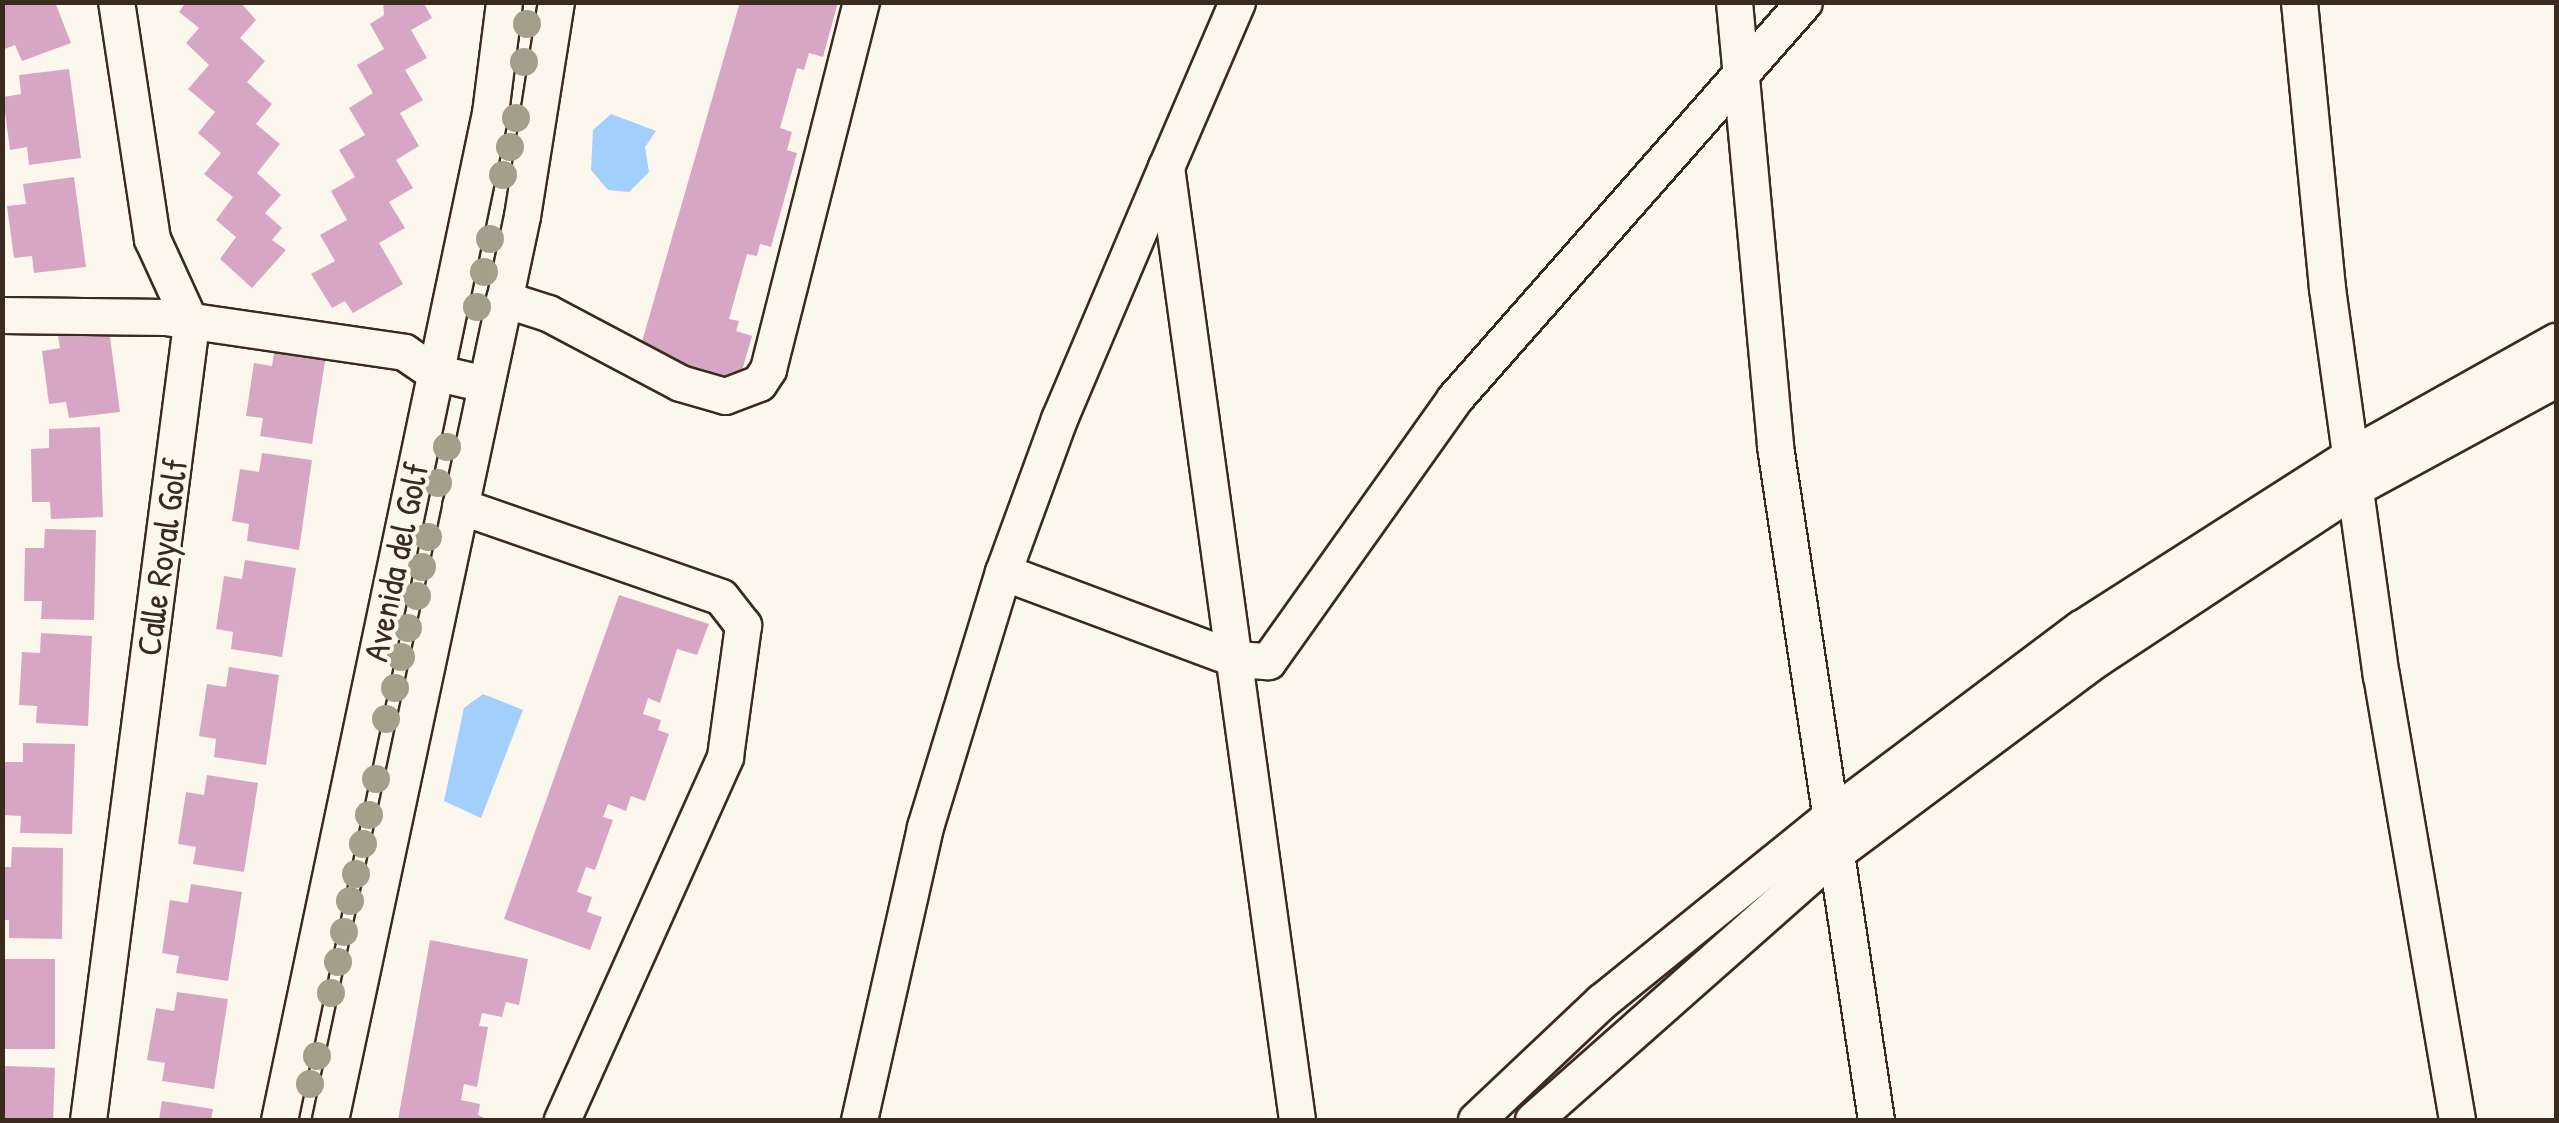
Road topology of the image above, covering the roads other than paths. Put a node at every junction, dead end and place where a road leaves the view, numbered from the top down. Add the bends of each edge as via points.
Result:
1 (116, 2) edge
2 (504, 2) edge
3 (556, 2) edge
4 (862, 2) edge
5 (1237, 2) edge
6 (1734, 2) edge
7 (1804, 2) edge
8 (2299, 2) edge
9 (1738, 70) junction
10 (1166, 167) junction
11 (504, 299) junction
12 (2, 315) edge
13 (191, 324) junction
14 (2556, 341) edge
15 (434, 372) junction
16 (2556, 379) edge
17 (486, 384) junction
18 (2353, 472) junction
19 (460, 506) junction
20 (1003, 572) junction
21 (1236, 659) junction
22 (1829, 817) junction
23 (1834, 854) junction
24 (88, 1120) edge
25 (278, 1120) edge
26 (330, 1120) edge
27 (562, 1120) edge
28 (859, 1120) edge
29 (1298, 1120) edge
30 (1476, 1120) edge
31 (1533, 1120) edge
32 (1876, 1120) edge
33 (2457, 1120) edge

1 - 13 street via 152,239
2 - 15 street, Avenida del Golf via 501,56
3 - 11 street, Avenida del Golf
4 - 11 street via 768,369 759,383 725,396 680,383 548,313
5 - 10 street
6 - 9 street
7 - 9 street
8 - 18 street
9 - 21 street via 1454,399 1268,661
9 - 22 street via 1775,446
10 - 20 street via 1059,419
10 - 21 street
11 - 17 street, Avenida del Golf
12 - 13 street via 165,316
13 - 15 street via 404,352
13 - 24 street, Calle Royal Golf
14 - 18 street
15 - 17 street
15 - 25 street, Avenida del Golf
16 - 18 street
17 - 19 street, Avenida del Golf
18 - 22 street via 2080,628
18 - 23 street
18 - 33 street
19 - 26 street, Avenida del Golf
19 - 27 street via 722,597 744,625 725,757
20 - 21 street
20 - 28 street via 925,827
21 - 29 street
22 - 23 street
22 - 30 street via 1602,1001
23 - 31 street
23 - 32 street

